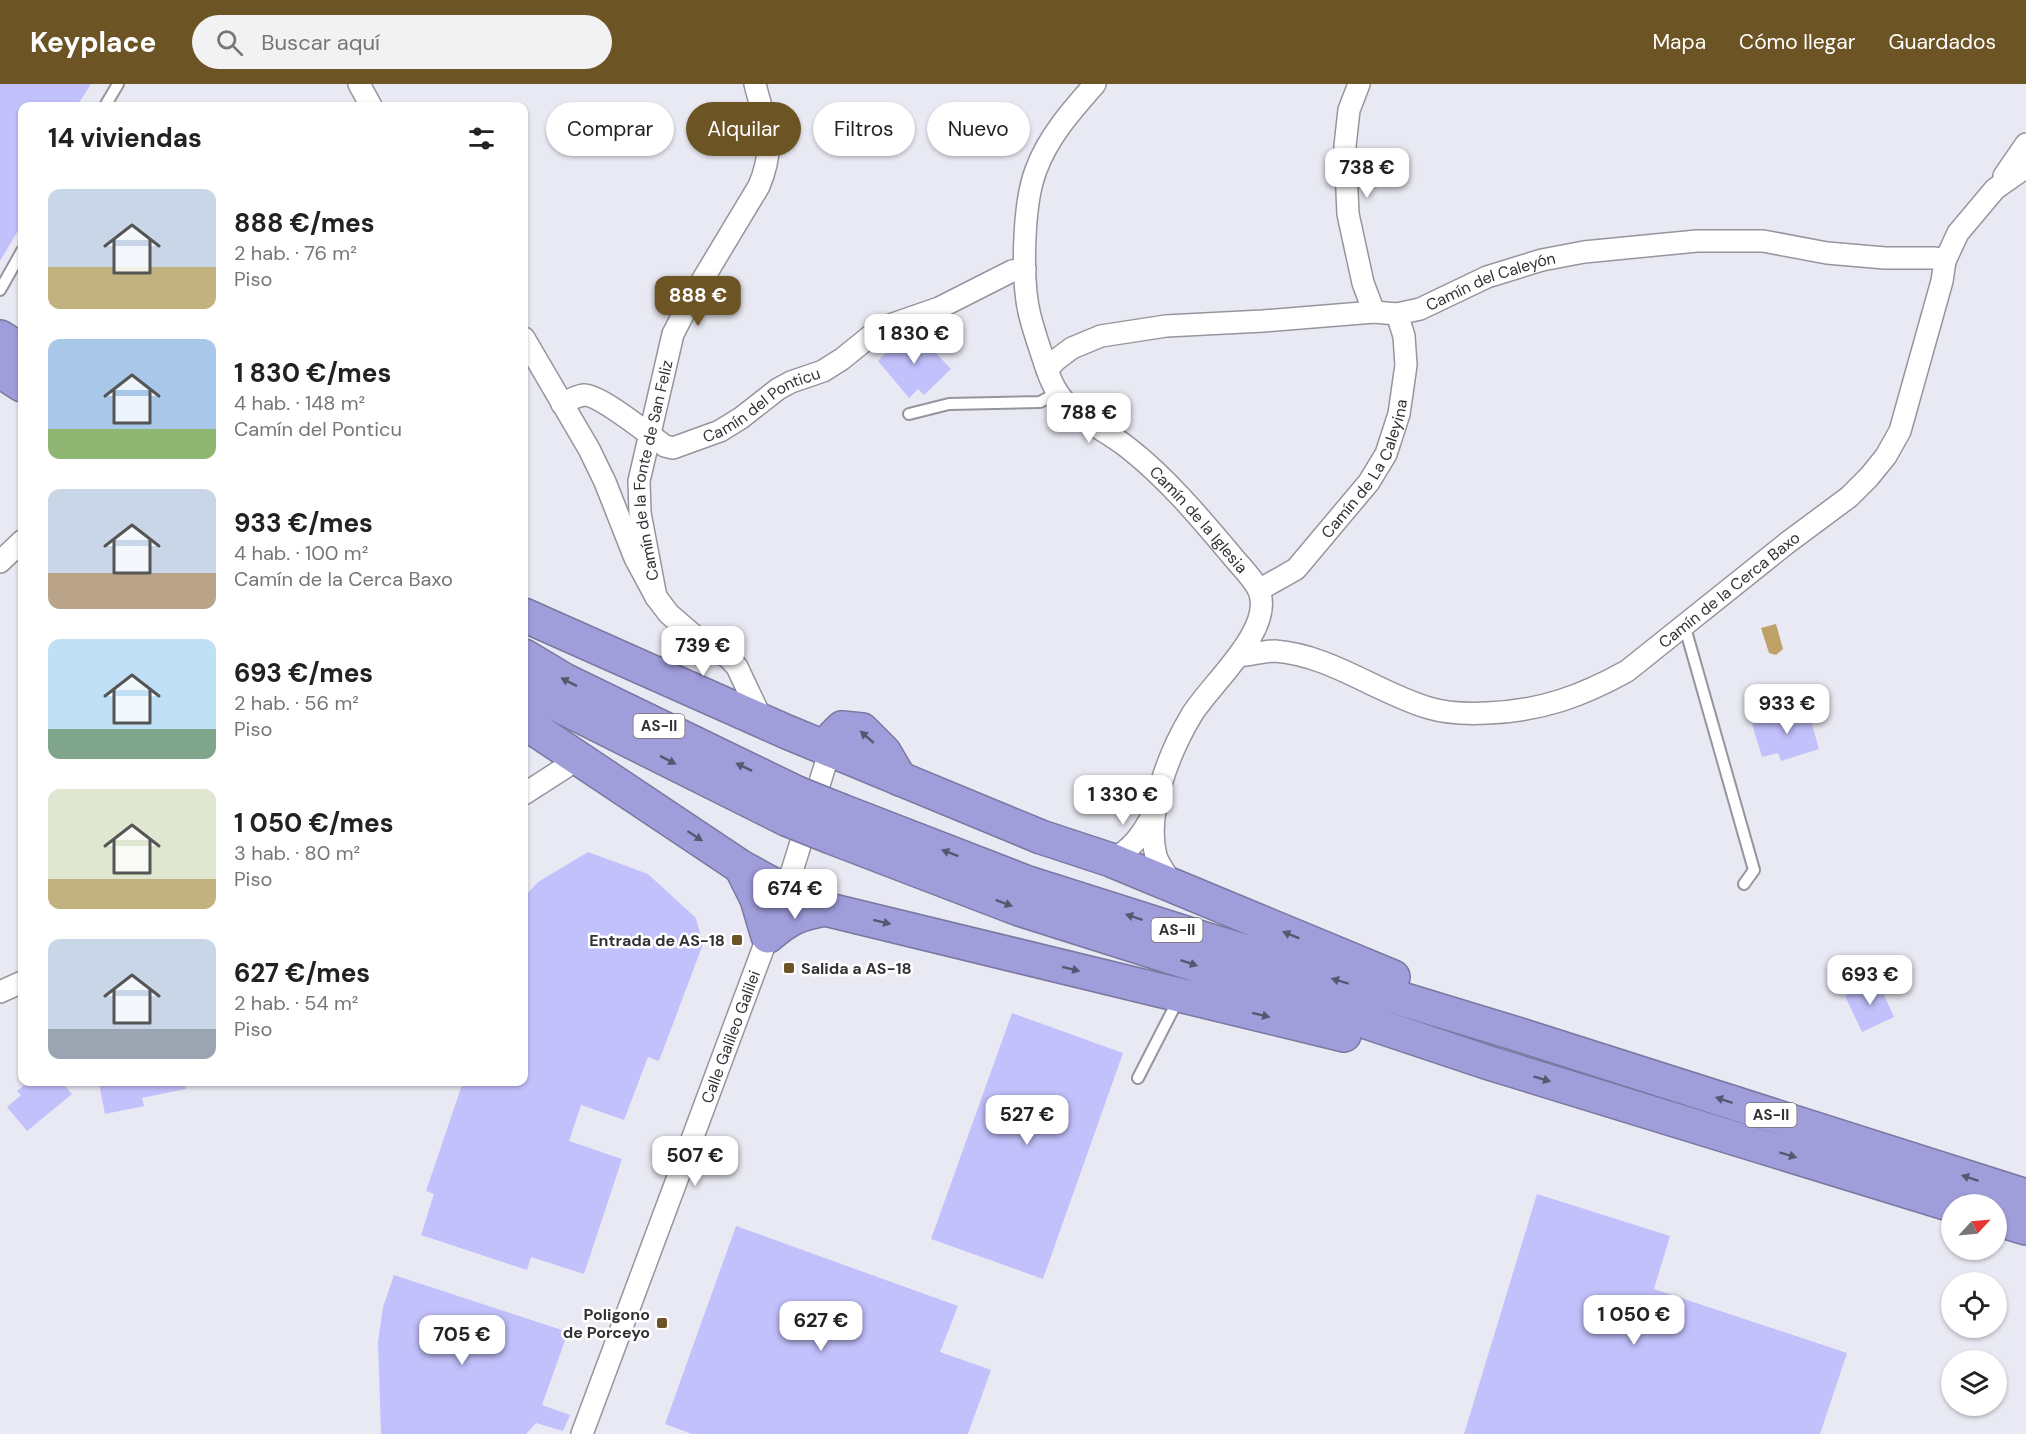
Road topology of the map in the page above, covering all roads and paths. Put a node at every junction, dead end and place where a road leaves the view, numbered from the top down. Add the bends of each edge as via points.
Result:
1 (118, 84) edge
2 (359, 84) edge
3 (755, 84) edge
4 (1095, 84) edge
5 (1359, 84) edge
6 (107, 102) edge
7 (369, 102) edge
8 (2026, 144) edge
9 (2026, 167) edge
10 (1995, 189) junction
11 (18, 258) edge
12 (1946, 261) junction
13 (1025, 269) junction
14 (0, 290) edge
15 (1374, 312) junction
16 (1397, 314) junction
17 (0, 338) edge
18 (528, 345) edge
19 (18, 349) edge
20 (1047, 370) junction
21 (0, 371) edge
22 (18, 382) edge
23 (1057, 393) junction
24 (562, 404) junction
25 (909, 414) dead end
26 (650, 436) junction
27 (18, 545) edge
28 (0, 562) edge
29 (1259, 590) junction
30 (656, 597) junction
31 (528, 617) edge
32 (1684, 624) junction
33 (698, 639) junction
34 (1239, 656) junction
35 (528, 658) edge
36 (528, 687) edge
37 (731, 709) junction
38 (763, 722) junction
39 (528, 725) edge
40 (830, 750) junction
41 (572, 755) junction
42 (528, 791) edge
43 (791, 806) junction
44 (1155, 813) junction
45 (836, 824) junction
46 (1126, 864) junction
47 (741, 867) junction
48 (788, 883) junction
49 (1744, 884) dead end
50 (825, 909) junction
51 (768, 936) junction
52 (18, 984) edge
53 (0, 992) edge
54 (1181, 995) junction
55 (1517, 1034) junction
56 (1486, 1062) junction
57 (1138, 1078) dead end
58 (2026, 1196) edge
59 (1941, 1202) edge
60 (2007, 1222) edge
61 (2026, 1228) edge
62 (584, 1432) edge

1 - 6 lane
2 - 7 street
3 - 26 street, Camín de la Fonte de San Feliz via 769,134 767,167 673,334
4 - 13 street, Camín de la Iglesia via 1068,115 1036,168 1028,196
5 - 15 street via 1349,110 1345,147 1348,214 1363,283
8 - 10 street
9 - 10 street, Camín de la Cerca Baxo
10 - 12 street, Camín de la Cerca Baxo via 1958,233
11 - 14 lane
12 - 16 street, Camín del Caleyón via 1827,253 1763,241 1697,242 1584,252 1487,277 1420,309
12 - 32 street, Camín de la Cerca Baxo via 1900,431 1886,456 1849,497
13 - 20 street, Camín de la Iglesia via 1029,314
13 - 26 street, Camín del Ponticu via 1012,271 939,308 873,334 842,359 778,389 720,431 673,448
15 - 16 street, Camín del Caleyón
15 - 20 street, Camín del Caleyón via 1166,326 1101,336 1072,348
16 - 29 street, Camín de La Caleyina via 1404,336 1406,366 1399,414 1386,454 1370,482 1296,569
17 - 19 highway
18 - 24 street
20 - 23 street, Camín de la Iglesia
21 - 22 highway
23 - 25 lane via 1040,402 949,404
23 - 29 street, Camín de la Iglesia via 1157,474 1208,527
24 - 26 street, Camín del Ponticu via 586,395 606,403
24 - 30 street via 589,449
26 - 30 street, Camín de la Fonte de San Feliz via 639,482 640,513
27 - 28 street
29 - 34 street, Camín de la Iglesia via 1262,604 1258,623
30 - 33 street
31 - 37 highway
32 - 34 street, Camín de la Cerca Baxo via 1627,670 1602,684 1559,703 1508,713 1453,714 1429,708 1313,659 1274,651
32 - 49 lane via 1754,870
33 - 37 street via 725,674 733,696
33 - 38 street via 737,667
34 - 44 street, Camín de la Iglesia via 1192,715 1172,752
43 -> 35 highway, AS-II
36 -> 43 highway, AS-II via 554,703
37 - 38 highway
38 - 40 highway
39 - 41 highway
40 - 46 highway via 833,737 842,728 861,730 884,752 900,778 1041,837 1076,859
40 - 48 street, Calle Galileo Galilei
41 - 42 street via 566,767
41 -> 47 highway
43 - 45 highway, AS-II, bridge
44 - 46 street, Camín de la Iglesia via 1125,853
44 - 46 street, Camín de la Iglesia via 1154,836
55 -> 45 highway, AS-II
45 -> 56 highway, AS-II via 1019,909
55 -> 46 highway via 1415,986
47 - 48 highway
47 - 51 highway via 757,899
48 - 50 highway
48 - 51 street, Calle Galileo Galilei
50 - 51 highway via 787,920
50 -> 54 highway
51 - 62 street, Calle Galileo Galilei
52 - 53 street
54 -> 56 highway via 1414,1052
54 - 57 lane
58 -> 55 highway, AS-II
56 -> 59 highway, AS-II
60 - 61 highway

